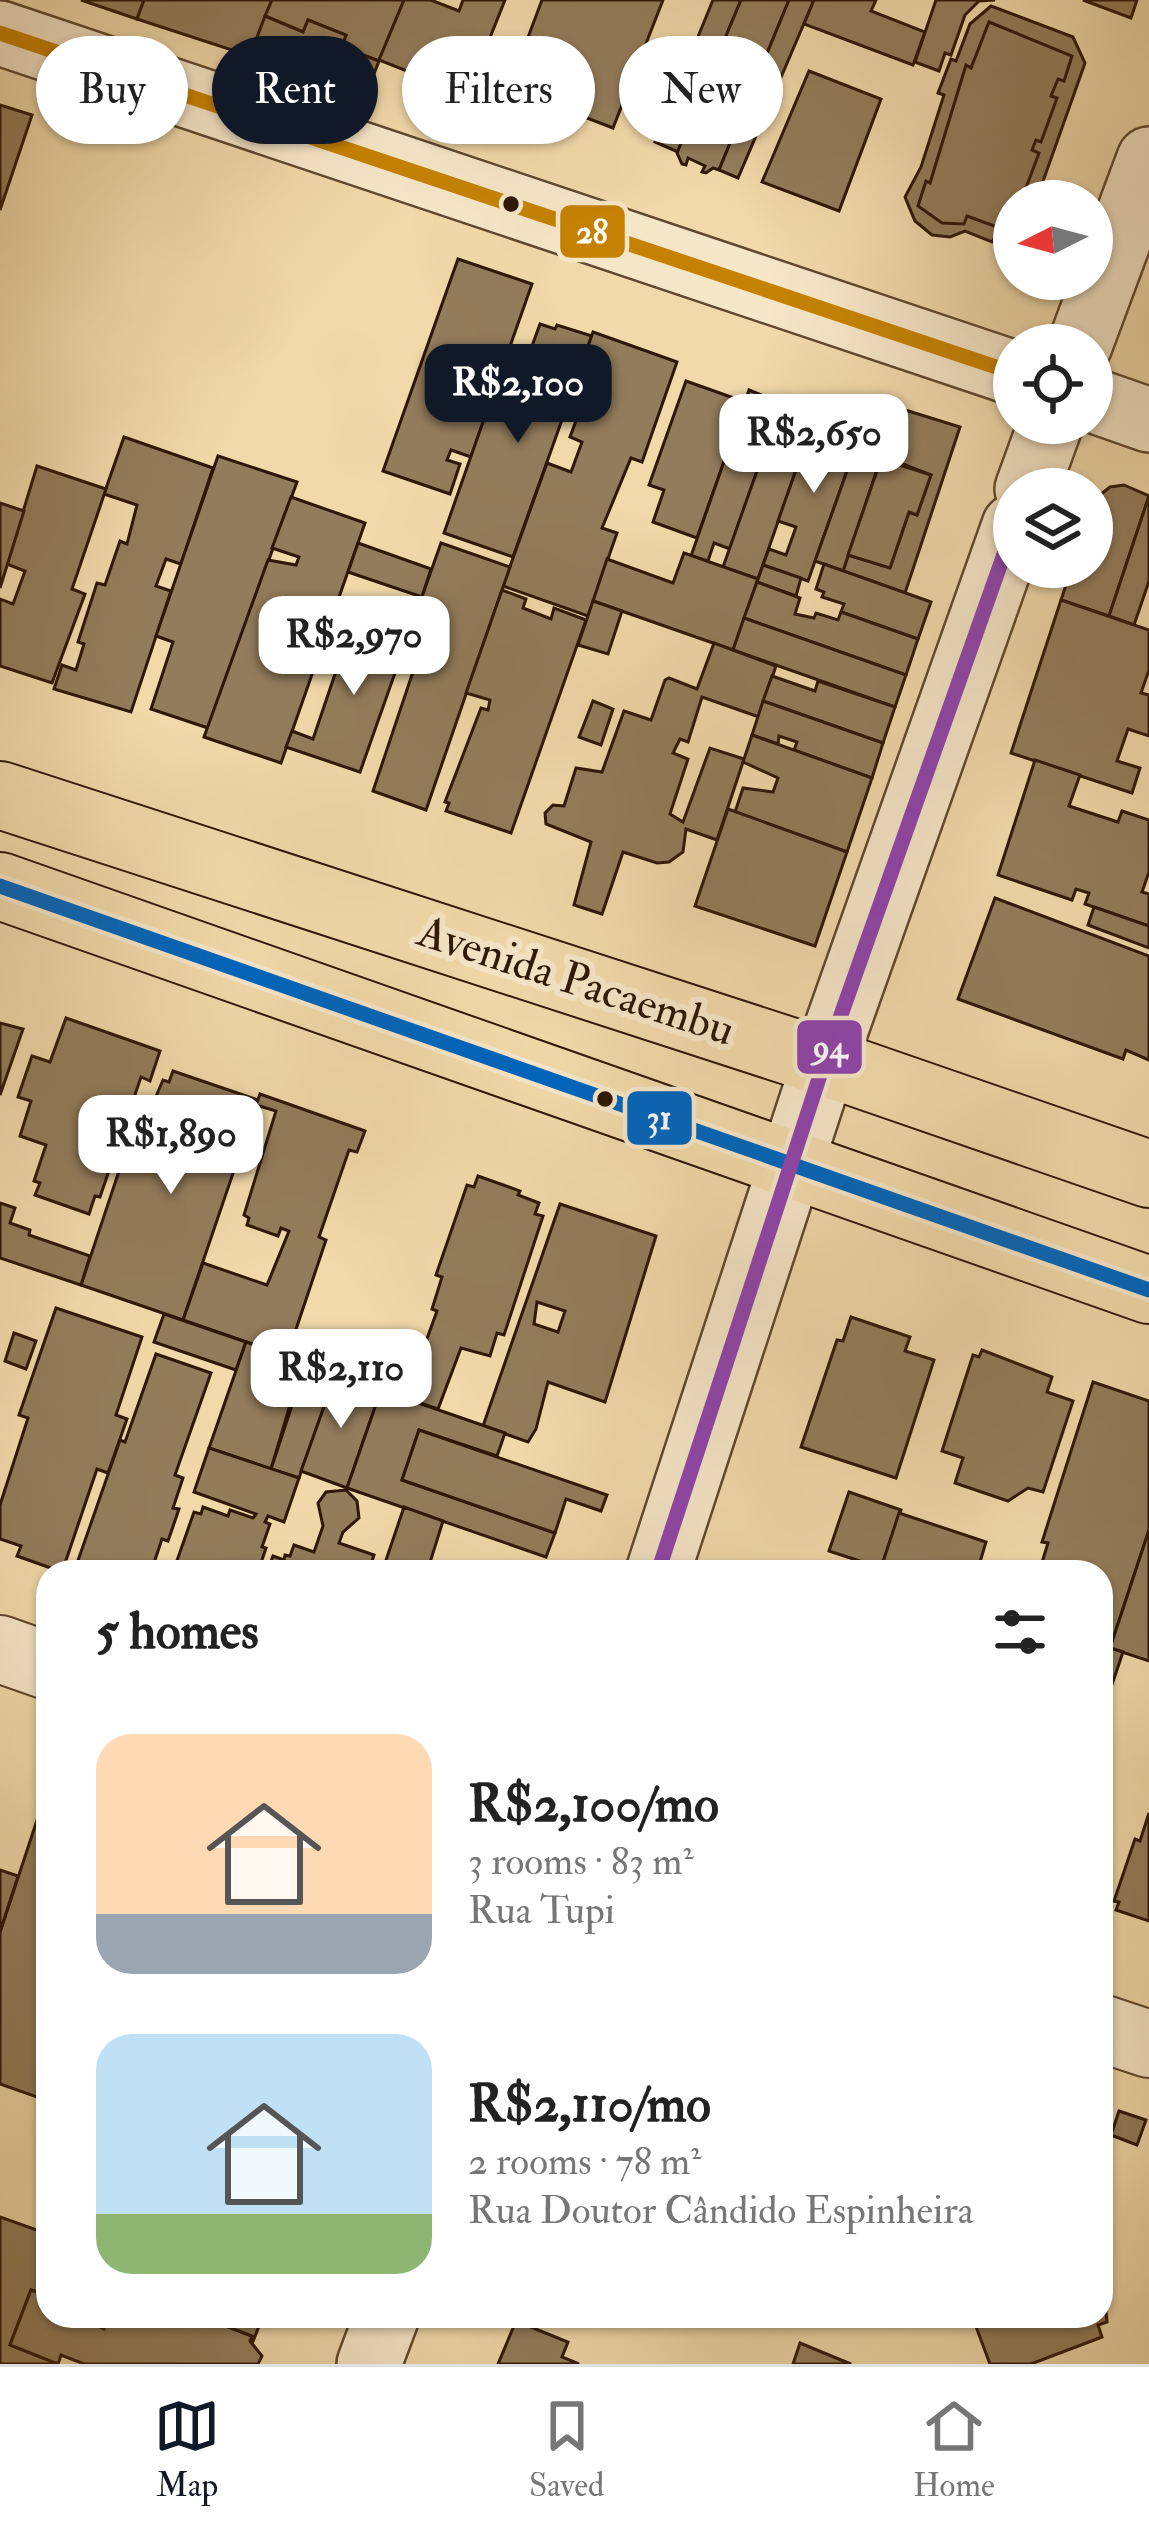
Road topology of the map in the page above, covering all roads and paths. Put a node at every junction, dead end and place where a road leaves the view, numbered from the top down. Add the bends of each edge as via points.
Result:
1 (0, 34) edge
2 (1149, 159) edge
3 (1088, 324) edge
4 (993, 366) edge
5 (1113, 407) edge
6 (1149, 420) edge
7 (993, 585) edge
8 (0, 795) edge
9 (0, 886) edge
10 (824, 1063) junction
11 (792, 1164) junction
12 (1149, 1174) edge
13 (1149, 1289) edge
14 (662, 1560) edge
15 (0, 1649) edge
16 (36, 1662) edge
17 (1113, 2032) edge
18 (1149, 2044) edge
19 (382, 2328) edge
20 (369, 2364) edge

1 - 4 street
2 - 3 street
5 - 6 street
7 - 10 street
8 - 10 main road, Avenida Pacaembu
9 - 11 main road
10 - 11 street
10 - 12 main road, Avenida Pacaembu
11 - 13 main road
11 - 14 street
15 - 16 street
17 - 18 street
19 - 20 street

